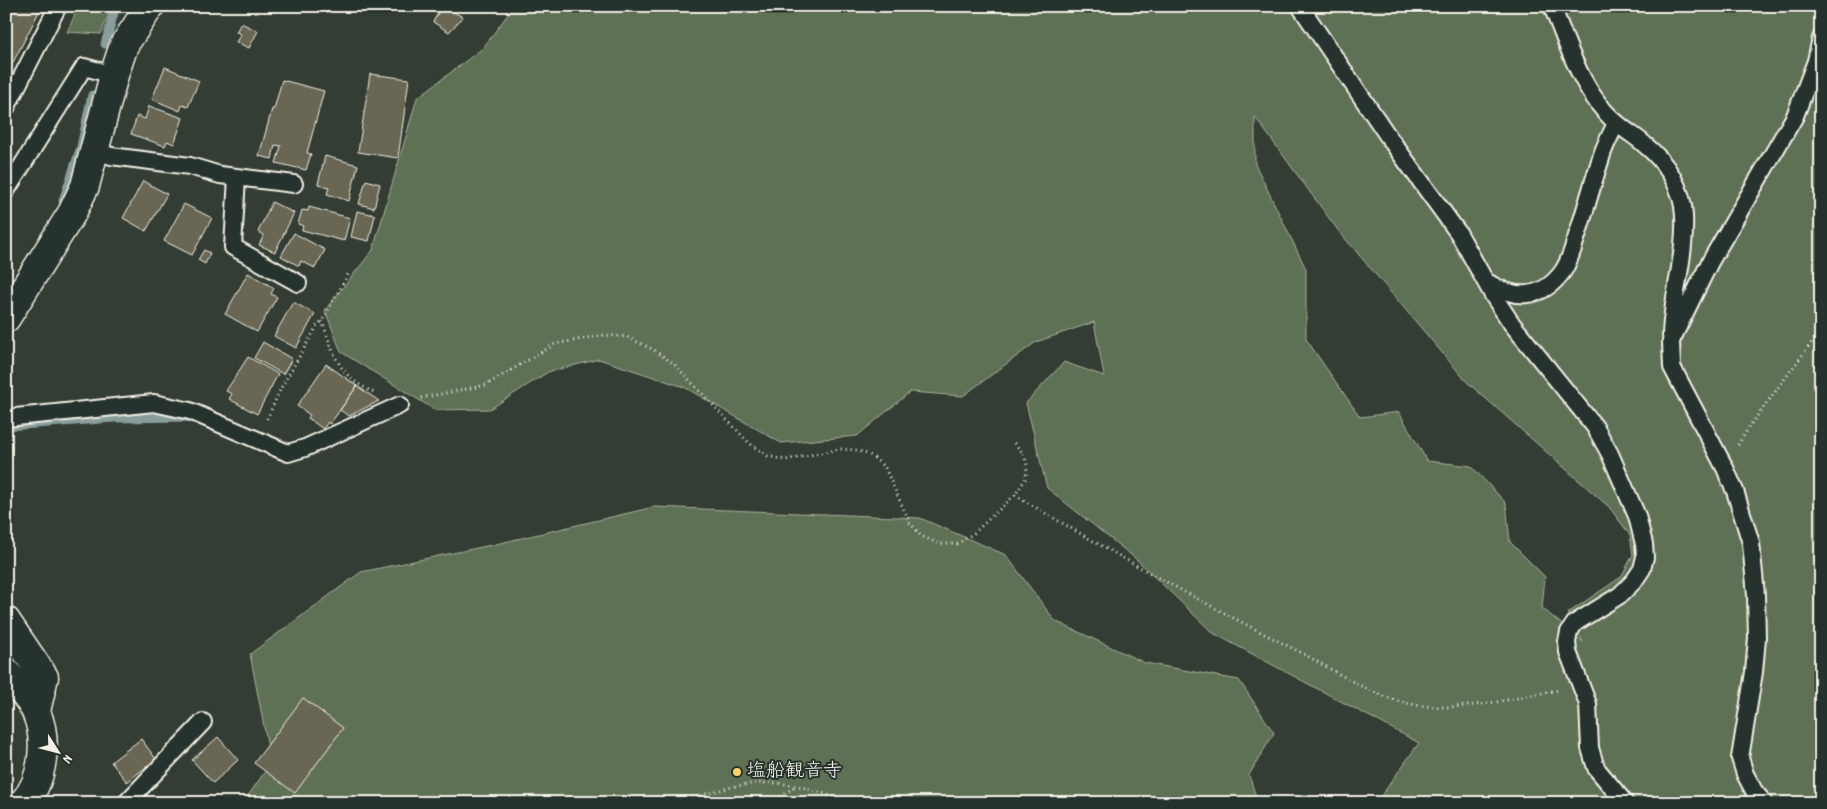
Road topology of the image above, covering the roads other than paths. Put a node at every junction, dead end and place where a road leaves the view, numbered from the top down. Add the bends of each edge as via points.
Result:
1 (58, 6) edge
2 (150, 6) edge
3 (1300, 6) edge
4 (1552, 6) edge
5 (1821, 38) edge
6 (114, 75) junction
7 (6, 108) edge
8 (1616, 123) junction
9 (94, 150) junction
10 (237, 177) junction
11 (294, 184) dead end
12 (6, 191) edge
13 (1486, 281) junction
14 (298, 283) dead end
15 (6, 318) edge
16 (1671, 341) junction
17 (400, 405) road end
18 (6, 418) edge
19 (6, 621) edge
20 (6, 672) edge
21 (36, 711) junction
22 (203, 722) dead end
23 (23, 803) edge
24 (126, 803) edge
25 (1626, 803) edge
26 (1764, 803) edge

1 - 7 lane
2 - 6 street via 124,44
3 - 13 lane via 1458,234
4 - 8 lane via 1593,96
5 - 16 lane via 1816,61 1795,116 1710,262
6 - 9 street
6 - 12 lane via 84,67
8 - 13 lane via 1601,155 1572,252 1553,283 1536,293 1517,294 1500,290
8 - 16 lane via 1646,145 1678,186 1684,215
9 - 10 lane via 111,156 190,166
9 - 15 street via 85,186 72,213
10 - 11 lane
10 - 14 lane via 232,247
13 - 25 lane via 1512,324 1594,427 1637,516 1644,544 1642,568 1620,595 1575,623 1567,642 1588,704 1590,748 1596,768
16 - 26 lane via 1672,367 1725,468 1751,543 1757,638 1740,758 1745,774
17 - 18 lane via 288,453 190,411 154,403
19 - 21 street via 44,677
20 - 21 street
21 - 23 street via 43,751 40,772
22 - 24 lane

